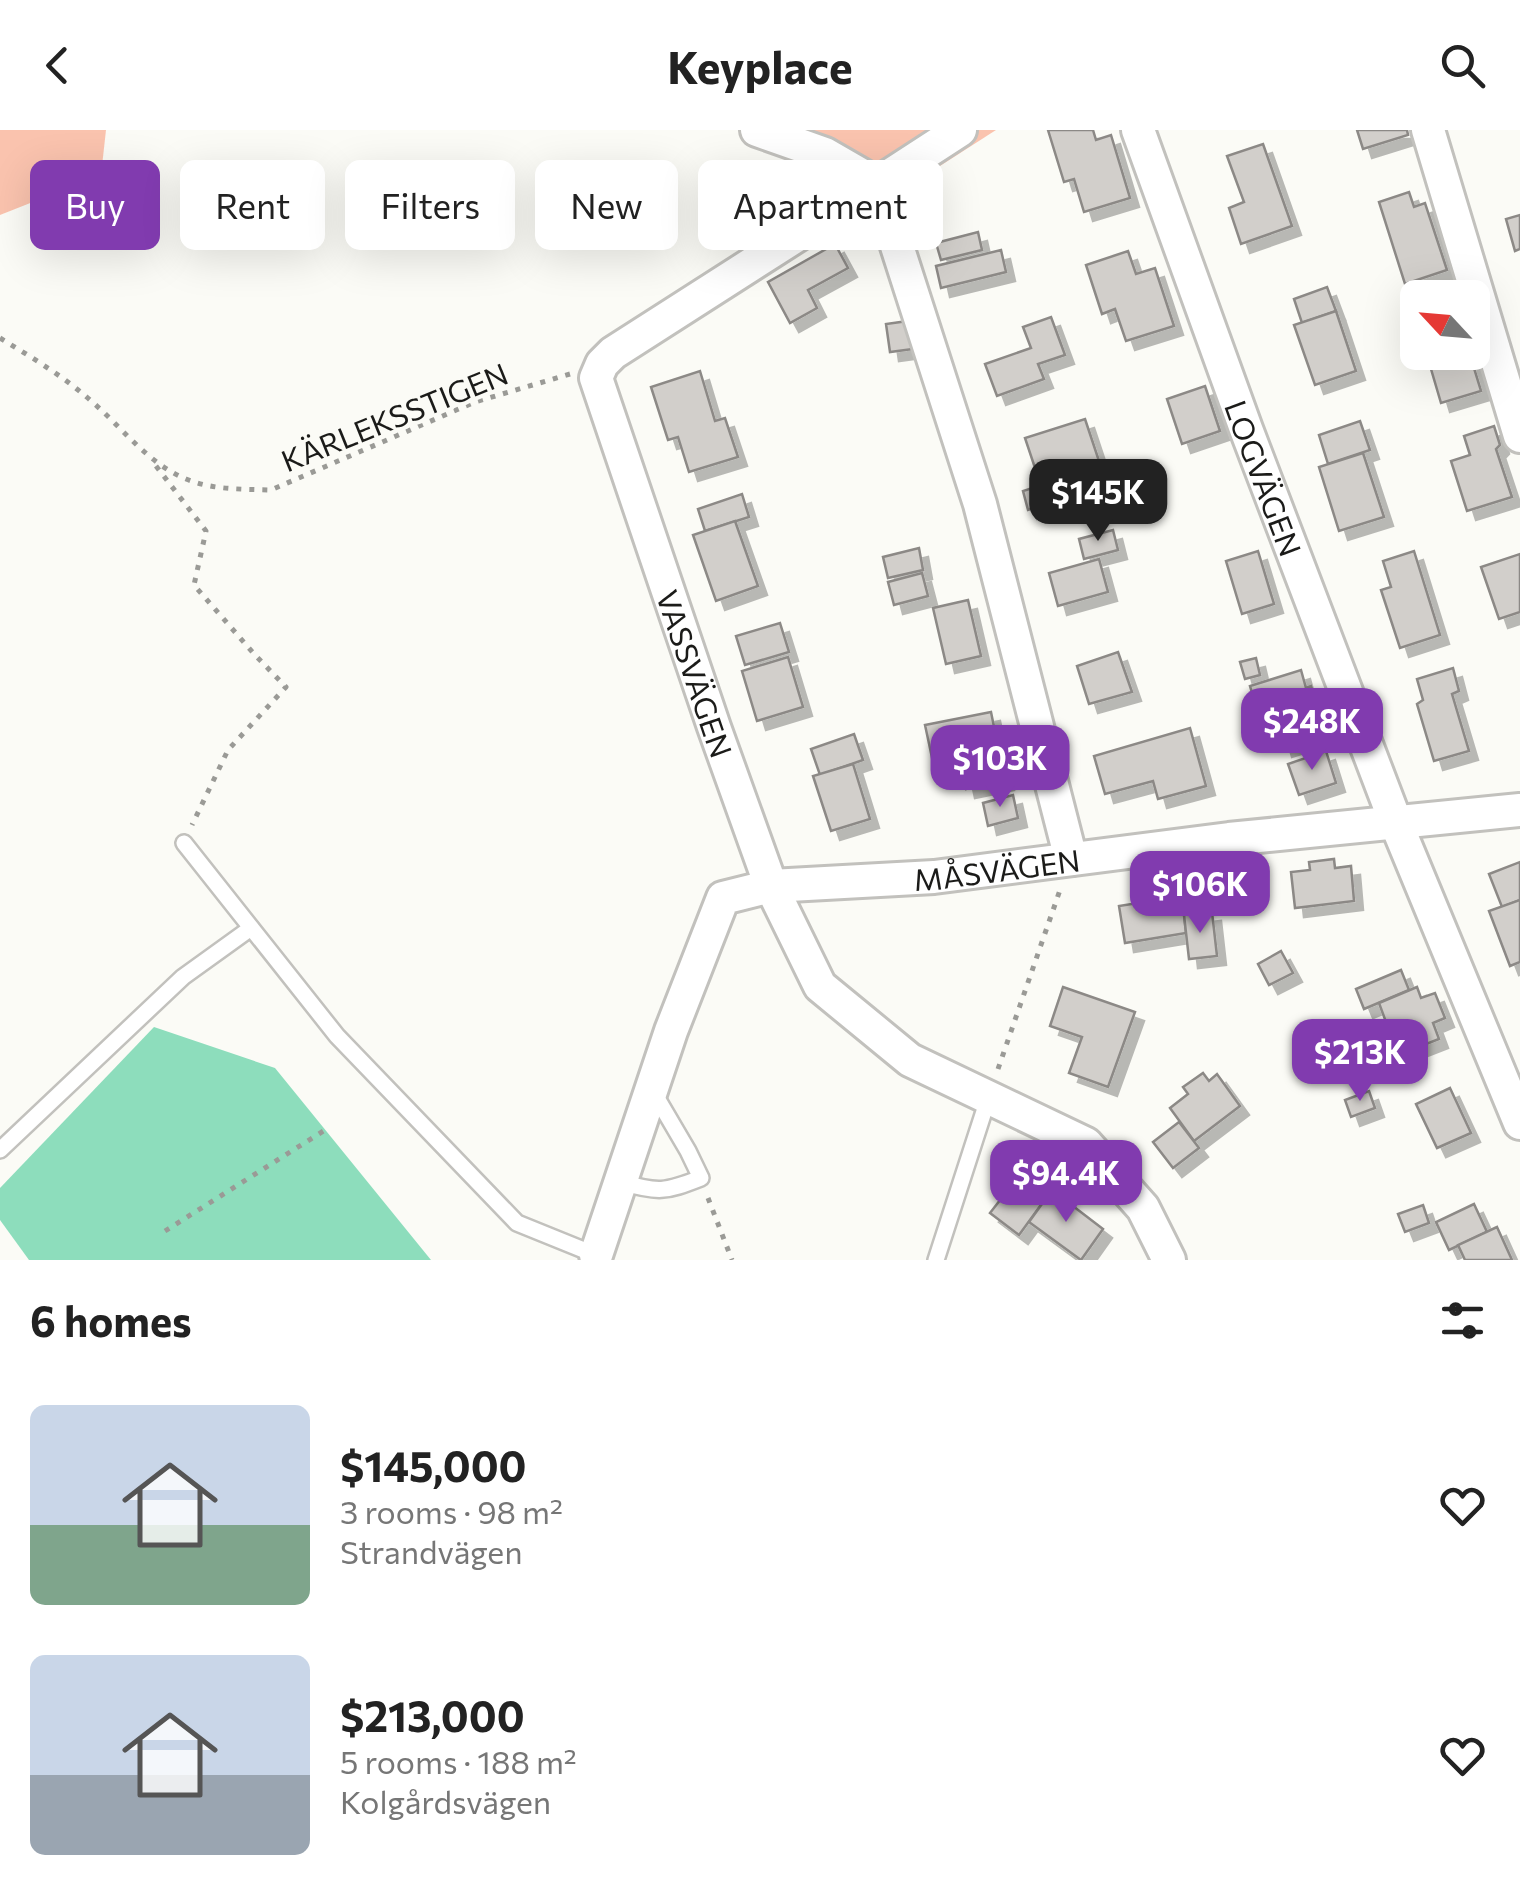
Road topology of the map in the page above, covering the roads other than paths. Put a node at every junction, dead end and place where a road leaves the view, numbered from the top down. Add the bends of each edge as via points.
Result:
1 (757, 130) edge
2 (960, 130) edge
3 (1138, 130) edge
4 (1428, 130) edge
5 (836, 160) edge
6 (914, 160) edge
7 (774, 250) edge
8 (898, 250) edge
9 (1520, 436) edge
10 (1520, 810) edge
11 (1396, 823) junction
12 (184, 843) road end
13 (1070, 859) junction
14 (772, 886) junction
15 (250, 928) junction
16 (652, 1089) junction
17 (988, 1099) junction
18 (1520, 1123) edge
19 (0, 1150) edge
20 (620, 1182) junction
21 (595, 1257) edge
22 (936, 1260) edge
23 (1169, 1260) edge

1 - 5 street
2 - 6 street
3 - 11 street, LOGVÄGEN
4 - 9 street
7 - 14 street, VASSVÄGEN via 613,353 596,378
8 - 13 street via 980,504
10 - 11 street, MÅSVÄGEN
11 - 13 street, MÅSVÄGEN
11 - 18 street, LOGVÄGEN
12 - 15 lane
13 - 14 street, MÅSVÄGEN
14 - 16 street via 723,898
14 - 17 street, VASSVÄGEN via 820,986 910,1060
15 - 19 lane via 183,977
15 - 21 lane via 336,1036 517,1223
16 - 20 street
16 - 20 lane via 700,1178 668,1190
17 - 22 lane
17 - 23 street, VASSVÄGEN via 1086,1144 1143,1208
20 - 21 street

